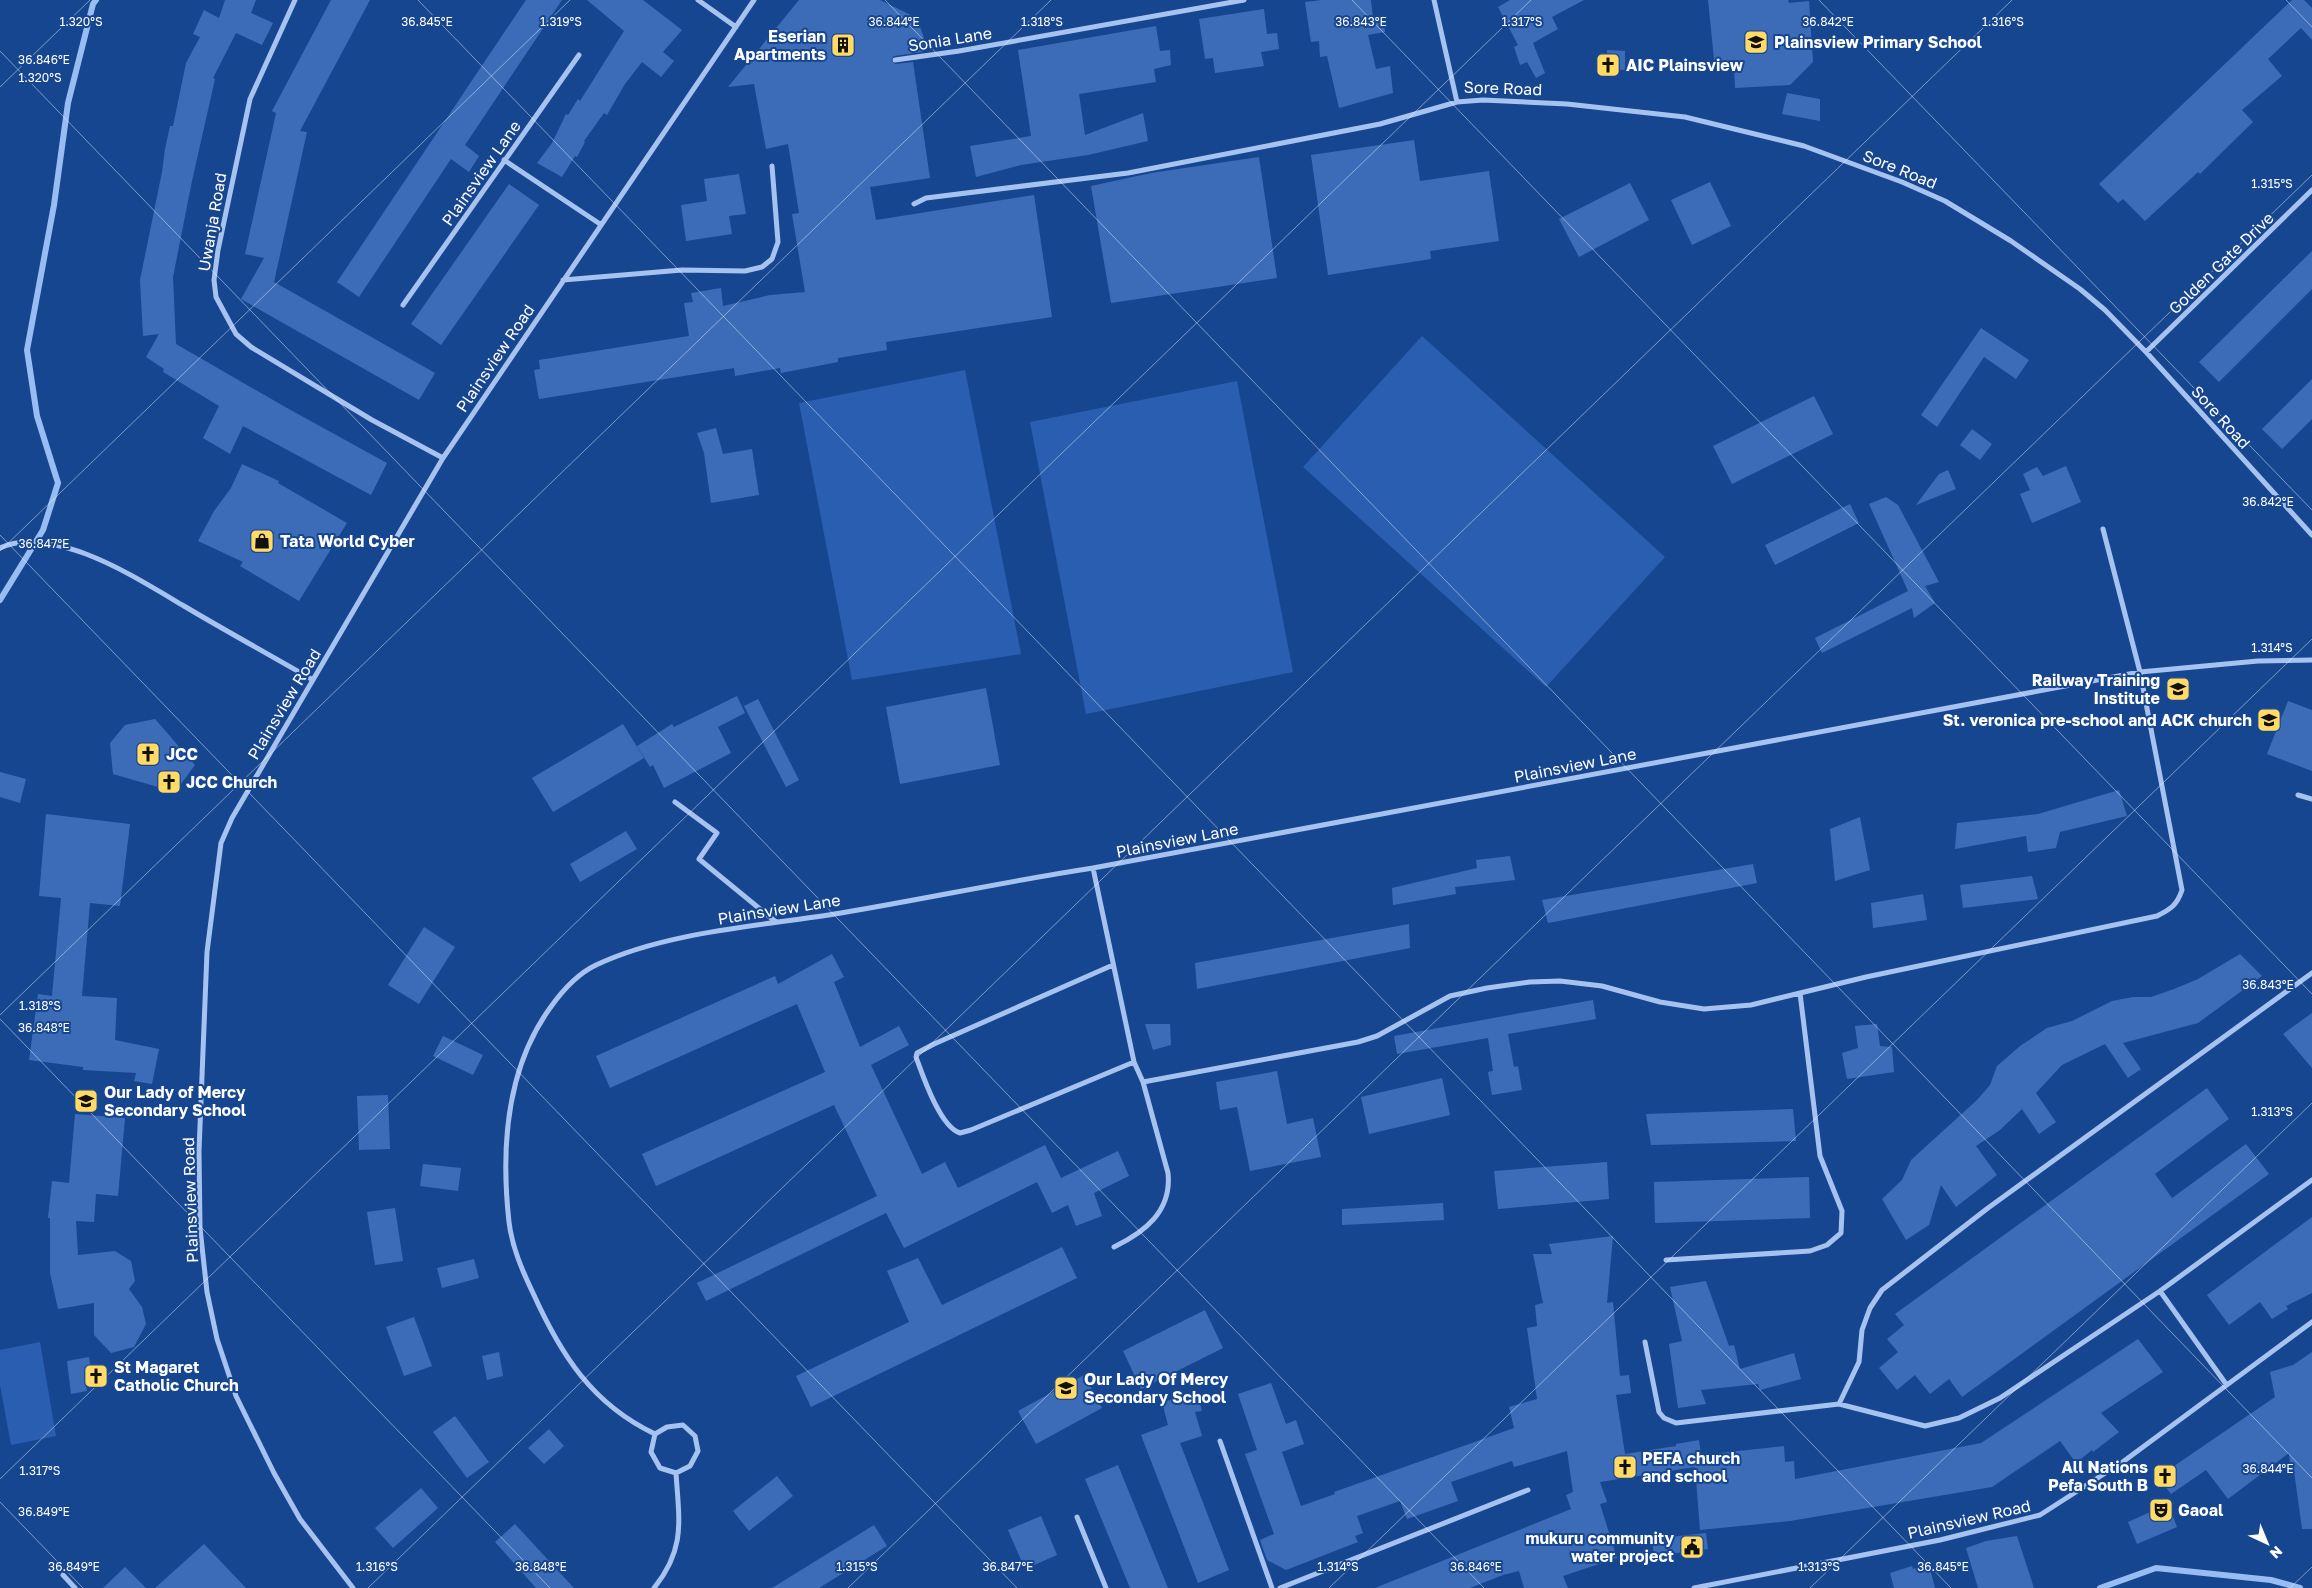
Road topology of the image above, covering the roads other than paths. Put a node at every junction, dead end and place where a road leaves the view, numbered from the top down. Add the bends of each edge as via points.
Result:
1 (295, 0) edge
2 (698, 0) edge
3 (754, 0) edge
4 (1244, 0) edge
5 (1434, 0) edge
6 (736, 27) junction
7 (579, 55) dead end
8 (895, 60) dead end
9 (1457, 102) junction
10 (504, 160) junction
11 (772, 166) dead end
12 (2312, 190) edge
13 (914, 204) dead end
14 (600, 224) junction
15 (563, 280) junction
16 (404, 305) dead end
17 (2146, 352) junction
18 (443, 458) junction
19 (2103, 530) dead end
20 (2312, 535) edge
21 (0, 548) edge
22 (2312, 660) edge
23 (2140, 672) junction
24 (313, 680) junction
25 (2298, 795) dead end
26 (2312, 799) edge
27 (675, 802) dead end
28 (1093, 868) junction
29 (776, 922) junction
30 (1113, 965) junction
31 (2312, 973) edge
32 (1800, 993) junction
33 (1134, 1062) junction
34 (1143, 1082) junction
35 (2312, 1180) edge
36 (1114, 1247) dead end
37 (1666, 1260) dead end
38 (2160, 1291) junction
39 (2312, 1322) edge
40 (1645, 1342) dead end
41 (2226, 1384) junction
42 (1839, 1404) junction
43 (655, 1434) junction
44 (1220, 1441) dead end
45 (676, 1473) junction
46 (1528, 1490) dead end
47 (1077, 1517) dead end
48 (63, 1575) dead end
49 (349, 1587) edge
50 (75, 1588) edge
51 (654, 1588) edge
52 (1106, 1588) edge
53 (1272, 1588) edge
54 (1280, 1588) edge
55 (1694, 1588) edge

1 - 18 street, Uwanja Road via 250,98 218,250 214,280 216,298 236,334 251,346 379,424
2 - 6 street
3 - 6 street, Plainsview Road
4 - 8 street, Sonia Lane
5 - 9 street, Sore Road
6 - 14 street, Plainsview Road
7 - 10 street, Plainsview Lane
9 - 13 street via 1380,124 1128,173 926,198
9 - 17 street, Sore Road via 1568,104 1685,117 1804,146 1838,158 1945,201 2011,241 2080,289
10 - 14 street
10 - 16 street, Plainsview Lane
11 - 15 street via 778,242 772,259 762,267 745,271 682,270
12 - 17 street, Golden Gate Drive
14 - 15 street, Plainsview Road
15 - 18 street, Plainsview Road
17 - 20 street, Sore Road
18 - 24 street, Plainsview Road
19 - 23 street
21 - 24 street via 27,542 84,554 169,597
22 - 23 street, Plainsview Lane via 2258,661
23 - 28 street, Plainsview Lane
23 - 32 street via 2182,890 2178,903 2157,916
24 - 49 street, Plainsview Road via 232,818 221,843 207,952 199,1151 200,1228 207,1292 236,1396 286,1496
25 - 26 street
27 - 29 street via 717,833 699,859
28 - 29 street, Plainsview Lane
28 - 30 street
29 - 43 street, Plainsview Lane via 642,948 594,965 564,988 535,1029 515,1079 505,1185 511,1239 551,1333 572,1366 630,1422
30 - 33 street
30 - 33 street via 934,1044 917,1053 916,1057 941,1115 949,1127 960,1133
31 - 42 street via 1988,1208 1882,1290 1870,1308 1862,1330 1859,1362
32 - 34 street via 1751,1005 1704,1009 1660,1002 1602,986 1560,981 1521,983 1450,996 1377,1036 1358,1042
32 - 37 street via 1820,1156 1842,1212 1841,1233 1827,1245 1810,1251
33 - 34 street
34 - 36 street via 1169,1187 1166,1201 1153,1221
35 - 38 street
38 - 41 street
38 - 42 street via 2000,1398 1959,1418 1925,1426
39 - 41 street, Plainsview Road
40 - 42 street via 1659,1412 1664,1418 1676,1422
41 - 55 street, Plainsview Road via 2124,1461 2040,1515 1940,1540
43 - 45 street via 652,1452 660,1468
43 - 45 street via 667,1427 683,1425 695,1436 698,1451 690,1466
44 - 53 street
45 - 51 street via 680,1531 666,1574
46 - 54 street
47 - 52 street
48 - 50 street

